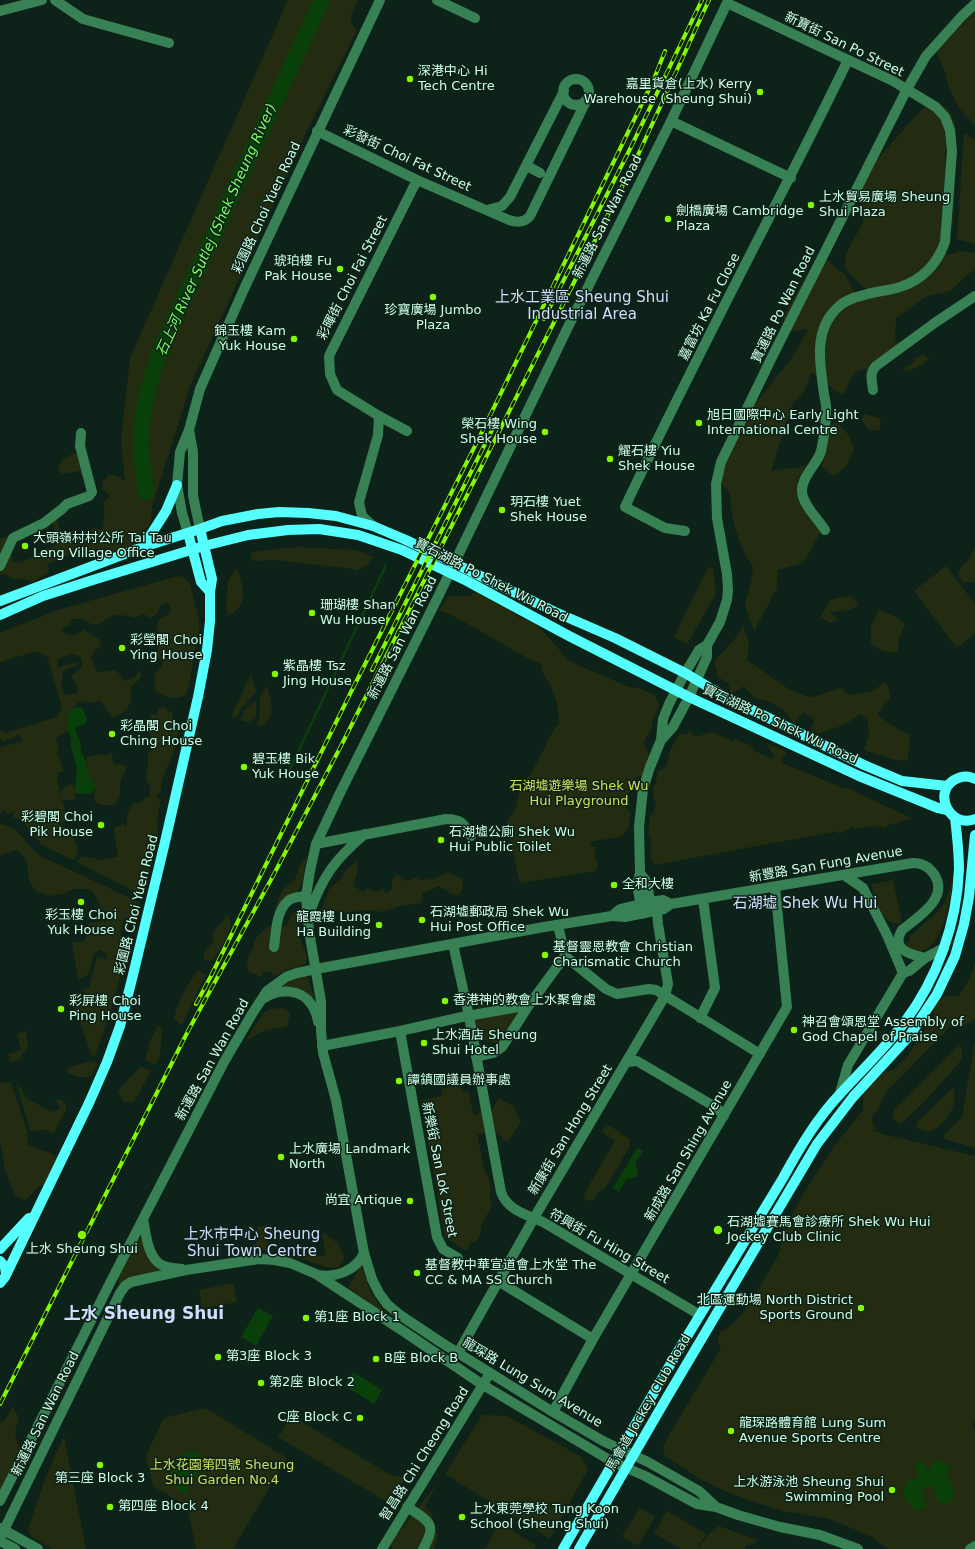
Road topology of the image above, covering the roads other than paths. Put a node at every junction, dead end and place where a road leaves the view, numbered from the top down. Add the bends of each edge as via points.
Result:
1 (42, 0) edge
2 (55, 0) edge
3 (380, 0) edge
4 (437, 0) edge
5 (727, 3) joint
6 (975, 4) edge
7 (0, 11) edge
8 (475, 18) dead end
9 (169, 43) dead end
10 (848, 60) junction
11 (907, 90) junction
12 (564, 91) junction
13 (587, 99) junction
14 (671, 121) junction
15 (317, 131) junction
16 (527, 166) junction
17 (540, 173) dead end
18 (790, 178) junction
19 (417, 180) junction
20 (487, 210) junction
21 (975, 296) edge
22 (873, 390) dead end
23 (379, 416) junction
24 (189, 430) junction
25 (407, 431) dead end
26 (81, 433) dead end
27 (177, 485) junction
28 (373, 526) junction
29 (200, 529) junction
30 (826, 530) dead end
31 (685, 531) dead end
32 (188, 533) junction
33 (204, 546) junction
34 (143, 547) junction
35 (193, 550) junction
36 (0, 566) edge
37 (210, 592) junction
38 (0, 601) edge
39 (0, 615) edge
40 (707, 644) junction
41 (685, 673) junction
42 (696, 680) junction
43 (676, 691) junction
44 (689, 697) junction
45 (661, 740) junction
46 (974, 777) edge
47 (947, 786) junction
48 (947, 810) junction
49 (955, 818) junction
50 (975, 819) edge
51 (365, 834) junction
52 (975, 835) edge
53 (472, 836) dead end
54 (316, 844) junction
55 (868, 871) junction
56 (844, 875) junction
57 (775, 888) junction
58 (863, 888) junction
59 (306, 896) junction
60 (703, 899) junction
61 (648, 909) junction
62 (308, 918) junction
63 (558, 925) junction
64 (882, 925) junction
65 (902, 930) junction
66 (453, 944) junction
67 (274, 947) dead end
68 (944, 948) junction
69 (565, 956) junction
70 (924, 958) junction
71 (316, 969) junction
72 (903, 973) junction
73 (665, 996) junction
74 (260, 1002) junction
75 (529, 1005) junction
76 (469, 1016) junction
77 (700, 1018) junction
78 (321, 1030) junction
79 (400, 1031) junction
80 (322, 1046) junction
81 (760, 1054) junction
82 (476, 1057) junction
83 (627, 1062) junction
84 (840, 1093) junction
85 (724, 1116) junction
86 (37, 1209) junction
87 (534, 1218) junction
88 (143, 1219) junction
89 (0, 1248) edge
90 (364, 1253) junction
91 (458, 1258) dead end
92 (0, 1261) edge
93 (186, 1270) junction
94 (316, 1274) junction
95 (632, 1274) junction
96 (3, 1278) edge
97 (498, 1281) junction
98 (700, 1315) junction
99 (593, 1339) junction
100 (458, 1353) junction
101 (490, 1373) junction
102 (483, 1385) junction
103 (553, 1412) junction
104 (620, 1449) junction
105 (634, 1455) junction
106 (613, 1462) junction
107 (626, 1468) junction
108 (0, 1501) edge
109 (407, 1507) junction
110 (716, 1507) junction
111 (1, 1532) edge
112 (0, 1541) edge
113 (975, 1546) edge
114 (15, 1549) edge
115 (38, 1549) edge
116 (382, 1549) edge
117 (423, 1549) edge
118 (563, 1549) edge
119 (579, 1549) edge
120 (858, 1549) edge
121 (970, 1549) edge

1 - 7 street
2 - 9 street via 83,19
3 - 15 street, 彩園路 Choi Yuen Road
4 - 8 street
5 - 10 street, 新寶街 San Po Street
5 - 14 street, 新運路 San Wan Road
6 - 11 street, 寶運路 Po Wan Road via 926,56
10 - 11 street, 新寶街 San Po Street
10 - 18 street, 嘉富坊 Ka Fu Close
11 - 30 street, 新寶街 San Po Street via 936,107 945,117 950,130 952,151 945,242 940,256 930,270 914,282 853,298 838,307 828,318 823,330 819,356 826,411 820,453 802,485 802,492 804,499
11 - 40 street, 寶運路 Po Wan Road via 721,462 716,484 717,518 728,590 724,612
12 - 13 street via 566,99 572,104 580,104
12 - 13 street via 567,84 578,80 588,87
12 - 16 street
13 - 20 street, 彩發街 Choi Fat Street via 527,220 512,221
14 - 18 street
14 - 54 street, 新運路 San Wan Road
15 - 19 street, 彩發街 Choi Fat Street
15 - 24 street, 彩園路 Choi Yuen Road via 209,367
16 - 17 street
16 - 20 street via 506,202 502,206
18 - 31 street, 嘉富坊 Ka Fu Close via 625,507 665,528
19 - 20 street, 彩發街 Choi Fat Street
19 - 23 street, 彩暉街 Choi Fai Street via 329,356 330,374 337,390
21 - 22 street via 876,366 871,375
23 - 25 street, 彩暉街 Choi Fai Street
23 - 28 street via 378,435 359,502 362,516
24 - 27 street, 彩園路 Choi Yuen Road via 180,452
24 - 29 street, 彩園路 Choi Yuen Road via 193,452 193,496
26 - 36 street via 80,446 92,492 89,496 67,504 44,523 13,538
27 - 32 street, 彩園路 Choi Yuen Road
27 - 34 main road via 166,511
28 - 29 main road, 寶石湖路 Po Shek Wu Road via 322,514 279,512 222,521
28 - 41 main road, 寶石湖路 Po Shek Wu Road
29 - 32 main road, 寶石湖路 Po Shek Wu Road
29 - 33 main road, 彩園路 Choi Yuen Road
32 - 34 main road, 寶石湖路 Po Shek Wu Road
32 - 35 main road, 彩園路 Choi Yuen Road
33 - 35 main road, 寶石湖路 Po Shek Wu Road
33 - 37 main road, 彩園路 Choi Yuen Road via 212,579
33 - 43 main road, 寶石湖路 Po Shek Wu Road via 288,530 319,529 358,535 402,550 467,581
34 - 38 main road, 寶石湖路 Po Shek Wu Road
35 - 37 main road, 彩園路 Choi Yuen Road via 201,582
35 - 39 main road, 寶石湖路 Po Shek Wu Road via 43,596
37 - 86 main road, 彩園路 Choi Yuen Road via 208,643 198,697 120,1026 91,1098
40 - 41 street, 寶運路 Po Wan Road via 699,650
40 - 42 street, 寶運路 Po Wan Road via 707,657
41 - 42 main road, 寶石湖路 Po Shek Wu Road
41 - 43 street, 寶運路 Po Wan Road
42 - 44 street, 寶運路 Po Wan Road
42 - 47 main road, 寶石湖路 Po Shek Wu Road via 864,765 902,781
43 - 44 main road, 寶石湖路 Po Shek Wu Road
43 - 45 street, 寶運路 Po Wan Road via 663,719
44 - 45 street, 寶運路 Po Wan Road via 672,727
44 - 48 main road, 寶石湖路 Po Shek Wu Road via 859,776
45 - 61 street, 寶運路 Po Wan Road via 643,789 639,827 640,873 637,884
46 - 47 main road via 960,777
47 - 48 main road via 944,803
48 - 49 main road, 寶石湖路 Po Shek Wu Road
49 - 50 main road via 968,821
49 - 68 main road, 馬會道 Jockey Club Road via 959,860 957,894
51 - 53 street via 456,819 466,826
51 - 54 street
51 - 62 street via 345,851 328,872
52 - 105 main road, 馬會道 Jockey Club Road via 964,924 955,956 937,994 910,1035 853,1097 817,1144
54 - 59 street, 新運路 San Wan Road
55 - 56 street, 新豐路 San Fung Avenue
55 - 58 street
55 - 65 street, 新豐路 San Fung Avenue via 913,863 925,866 934,875 938,888 934,903
56 - 57 street, 新豐路 San Fung Avenue
56 - 58 street
57 - 60 street, 新豐路 San Fung Avenue
57 - 81 street, 新成路 San Shing Avenue via 788,1002 786,1011
58 - 64 street
59 - 62 street, 新運路 San Wan Road
59 - 67 street via 289,900 283,907
60 - 61 street, 新豐路 San Fung Avenue via 671,904 663,900
60 - 77 street via 715,988
61 - 63 street, 新豐路 San Fung Avenue via 620,909 612,916
61 - 73 street, 新康街 San Hong Street via 658,924 668,984
62 - 71 street, 新運路 San Wan Road
63 - 66 street, 新豐路 San Fung Avenue
63 - 69 street
64 - 65 street via 896,931
64 - 72 street
65 - 70 street via 899,938 901,949 909,955
66 - 71 street, 新豐路 San Fung Avenue
66 - 76 street, 符興街 Fu Hing Street
68 - 70 street, 馬會道 Jockey Club Road
68 - 84 main road, 馬會道 Jockey Club Road via 935,974 904,1024
69 - 73 street via 612,993 652,989
69 - 75 street
70 - 72 street, 馬會道 Jockey Club Road
71 - 74 street, 新運路 San Wan Road via 297,973 278,982
71 - 78 street, 龍琛路 Lung Sum Avenue via 321,1001
72 - 84 street, 馬會道 Jockey Club Road via 848,1065
73 - 77 street
73 - 83 street, 新康街 San Hong Street
74 - 78 street, 龍琛路 Lung Sum Avenue via 276,993 289,991 299,994 314,1007
74 - 88 street, 新運路 San Wan Road via 230,1050
75 - 76 street
75 - 82 street via 502,1047 493,1053
76 - 79 street
76 - 82 street, 符興街 Fu Hing Street
77 - 81 street
78 - 80 street, 龍琛路 Lung Sum Avenue
79 - 80 street
79 - 91 street, 新樂街 San Lok Street via 437,1237 444,1249
80 - 90 street, 龍琛路 Lung Sum Avenue via 336,1100
81 - 85 street, 新成路 San Shing Avenue
82 - 87 street, 符興街 Fu Hing Street via 503,1196 508,1203
83 - 85 street via 637,1062 717,1108
83 - 87 street, 新康街 San Hong Street
84 - 98 main road, 馬會道 Jockey Club Road via 812,1128
85 - 95 street, 新成路 San Shing Avenue
86 - 89 main road, 彩園路 Choi Yuen Road
86 - 96 main road, 彩園路 Choi Yuen Road
87 - 95 street, 符興街 Fu Hing Street via 620,1270
87 - 97 street, 新康街 San Hong Street
88 - 93 street via 149,1247 156,1260 165,1266
88 - 108 street, 新運路 San Wan Road
90 - 94 street via 348,1270 331,1276
90 - 100 street, 龍琛路 Lung Sum Avenue via 376,1287 387,1304
92 - 96 main road via 5,1268
93 - 94 street, 新運路 San Wan Road via 259,1259 290,1263
93 - 111 street, 新運路 San Wan Road via 131,1282 125,1286
94 - 102 street, 龍琛路 Lung Sum Avenue
95 - 98 street, 符興街 Fu Hing Street
95 - 99 street, 新成路 San Shing Avenue
97 - 99 street
97 - 100 street, 新康街 San Hong Street
98 - 104 main road, 馬會道 Jockey Club Road
99 - 103 street, 新成路 San Shing Avenue
100 - 101 street, 龍琛路 Lung Sum Avenue
101 - 102 street, 智昌路 Chi Cheong Road
101 - 103 street, 龍琛路 Lung Sum Avenue
102 - 106 street, 龍琛路 Lung Sum Avenue
102 - 109 street, 智昌路 Chi Cheong Road
103 - 104 street, 龍琛路 Lung Sum Avenue
104 - 105 street, 龍琛路 Lung Sum Avenue
104 - 106 main road, 馬會道 Jockey Club Road
105 - 107 main road, 馬會道 Jockey Club Road
105 - 110 street, 龍琛路 Lung Sum Avenue via 699,1492
106 - 107 street, 龍琛路 Lung Sum Avenue
106 - 118 main road, 馬會道 Jockey Club Road
107 - 110 street, 龍琛路 Lung Sum Avenue via 697,1504
107 - 119 main road, 馬會道 Jockey Club Road
109 - 116 street, 智昌路 Chi Cheong Road
109 - 117 street via 430,1524 432,1532
110 - 120 street, 龍琛路 Lung Sum Avenue via 780,1527 820,1535
111 - 115 street
112 - 114 street
113 - 121 street

